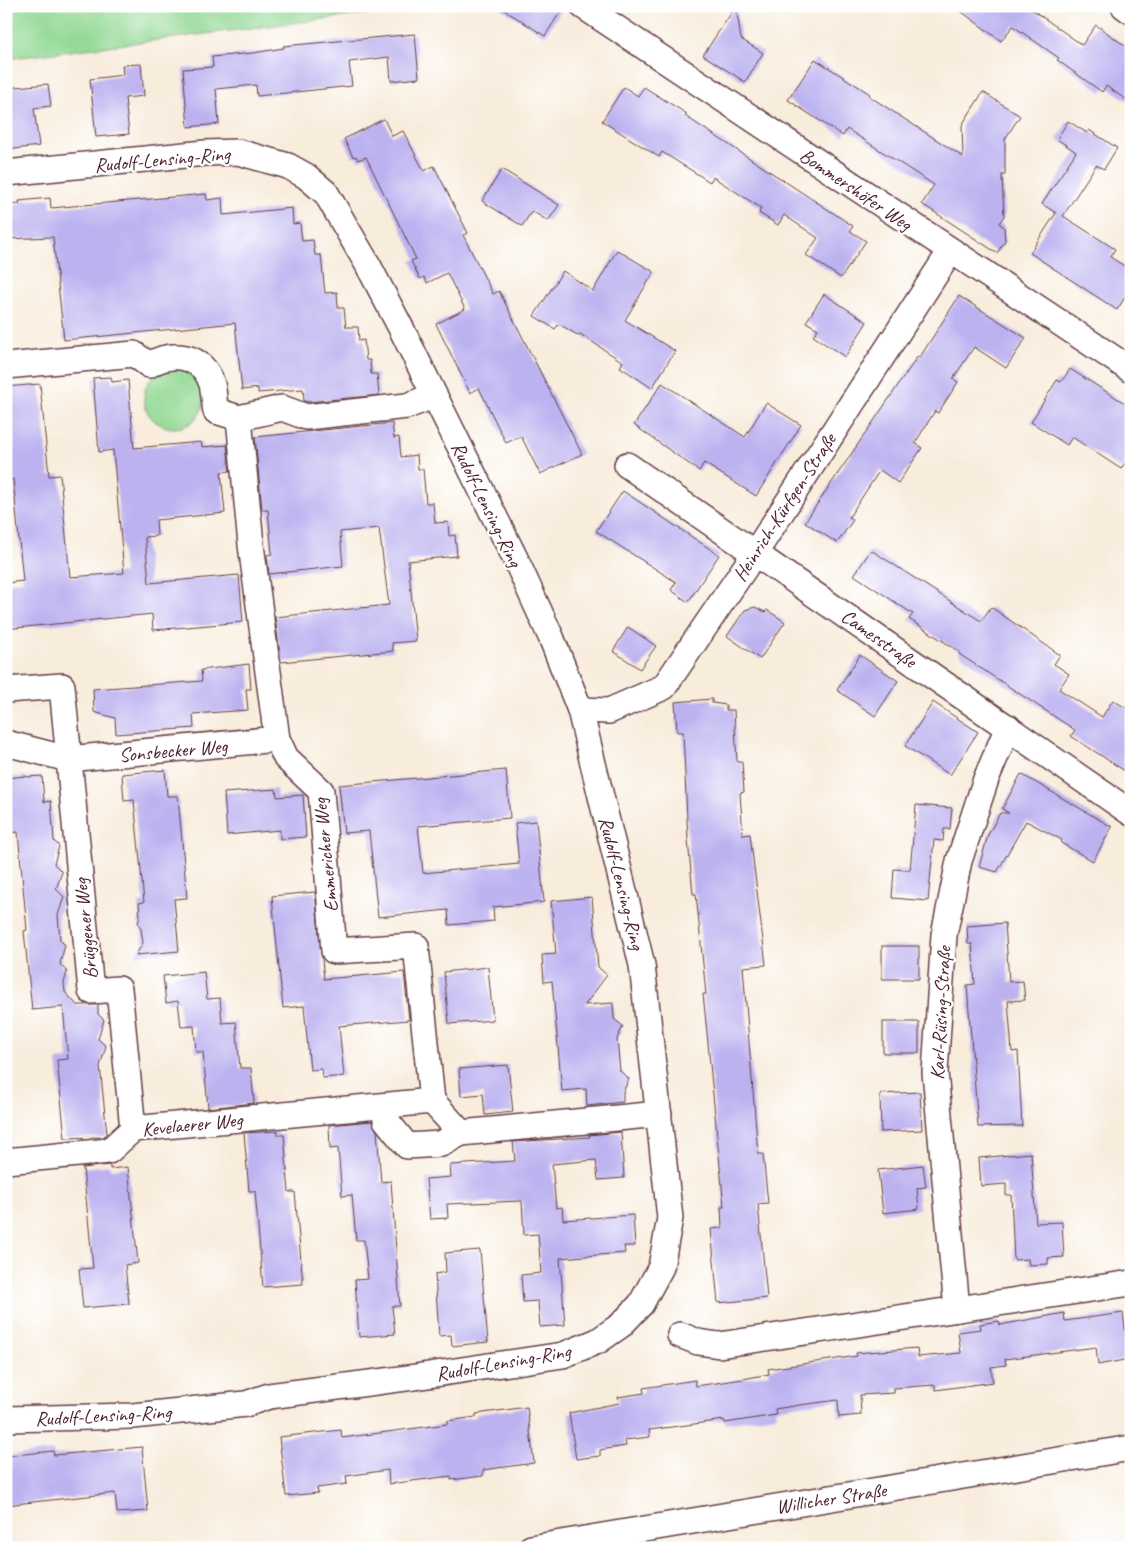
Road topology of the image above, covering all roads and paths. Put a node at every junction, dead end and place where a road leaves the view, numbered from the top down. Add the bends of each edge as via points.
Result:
1 (583, 6) edge
2 (1124, 6) edge
3 (1131, 10) edge
4 (611, 14) edge
5 (6, 173) edge
6 (950, 252) junction
7 (6, 366) edge
8 (1131, 370) edge
9 (433, 396) junction
10 (239, 418) junction
11 (626, 465) dead end
12 (755, 553) junction
13 (6, 690) edge
14 (580, 710) junction
15 (1008, 727) junction
16 (277, 739) junction
17 (6, 743) edge
18 (68, 759) junction
19 (1131, 813) edge
20 (432, 1101) junction
21 (385, 1106) junction
22 (659, 1114) junction
23 (133, 1129) junction
24 (461, 1133) junction
25 (6, 1161) edge
26 (1131, 1283) edge
27 (957, 1309) junction
28 (680, 1335) dead end
29 (6, 1419) edge
30 (1131, 1448) edge
31 (531, 1548) edge

1 - 4 street, Bommershöfer Weg
2 - 3 street
4 - 6 street, Bommershöfer Weg
5 - 9 street, Rudolf-Lensing-Ring via 205,152 238,152 288,166 326,193 368,264
6 - 8 street, Bommershöfer Weg
6 - 12 street, Heinrich-Kürfgen-Straße
7 - 10 street via 134,354 148,365 161,358 183,356 201,365 212,383 216,411
9 - 10 street via 408,406 306,417 282,408
9 - 14 street, Rudolf-Lensing-Ring via 519,567
10 - 16 street, Emmericher Weg via 251,545
11 - 12 street, Camesstraße
12 - 14 street, Heinrich-Kürfgen-Straße via 664,687 609,711
12 - 15 street, Camesstraße
13 - 18 street via 62,686
14 - 22 street, Rudolf-Lensing-Ring via 642,965
15 - 19 street, Camesstraße
15 - 27 street, Karl-Rüsing-Straße via 986,779 959,861 943,944 935,1072
16 - 18 street, Sonsbecker Weg
16 - 20 street, Emmericher Weg via 286,758 321,791 334,951 416,946
17 - 18 street, Sonsbecker Weg
18 - 23 street, Brüggener Weg via 91,991 119,989
20 - 21 street, Kevelaerer Weg
20 - 24 street
21 - 23 street, Kevelaerer Weg
21 - 24 street via 386,1120 407,1146 441,1144
22 - 24 street
22 - 29 street, Rudolf-Lensing-Ring via 670,1218 661,1267 641,1304 598,1341 562,1355 269,1396 246,1404 133,1416
23 - 25 street, Kevelaerer Weg via 109,1151
26 - 27 street
27 - 28 street via 719,1345
30 - 31 street, Willicher Straße

